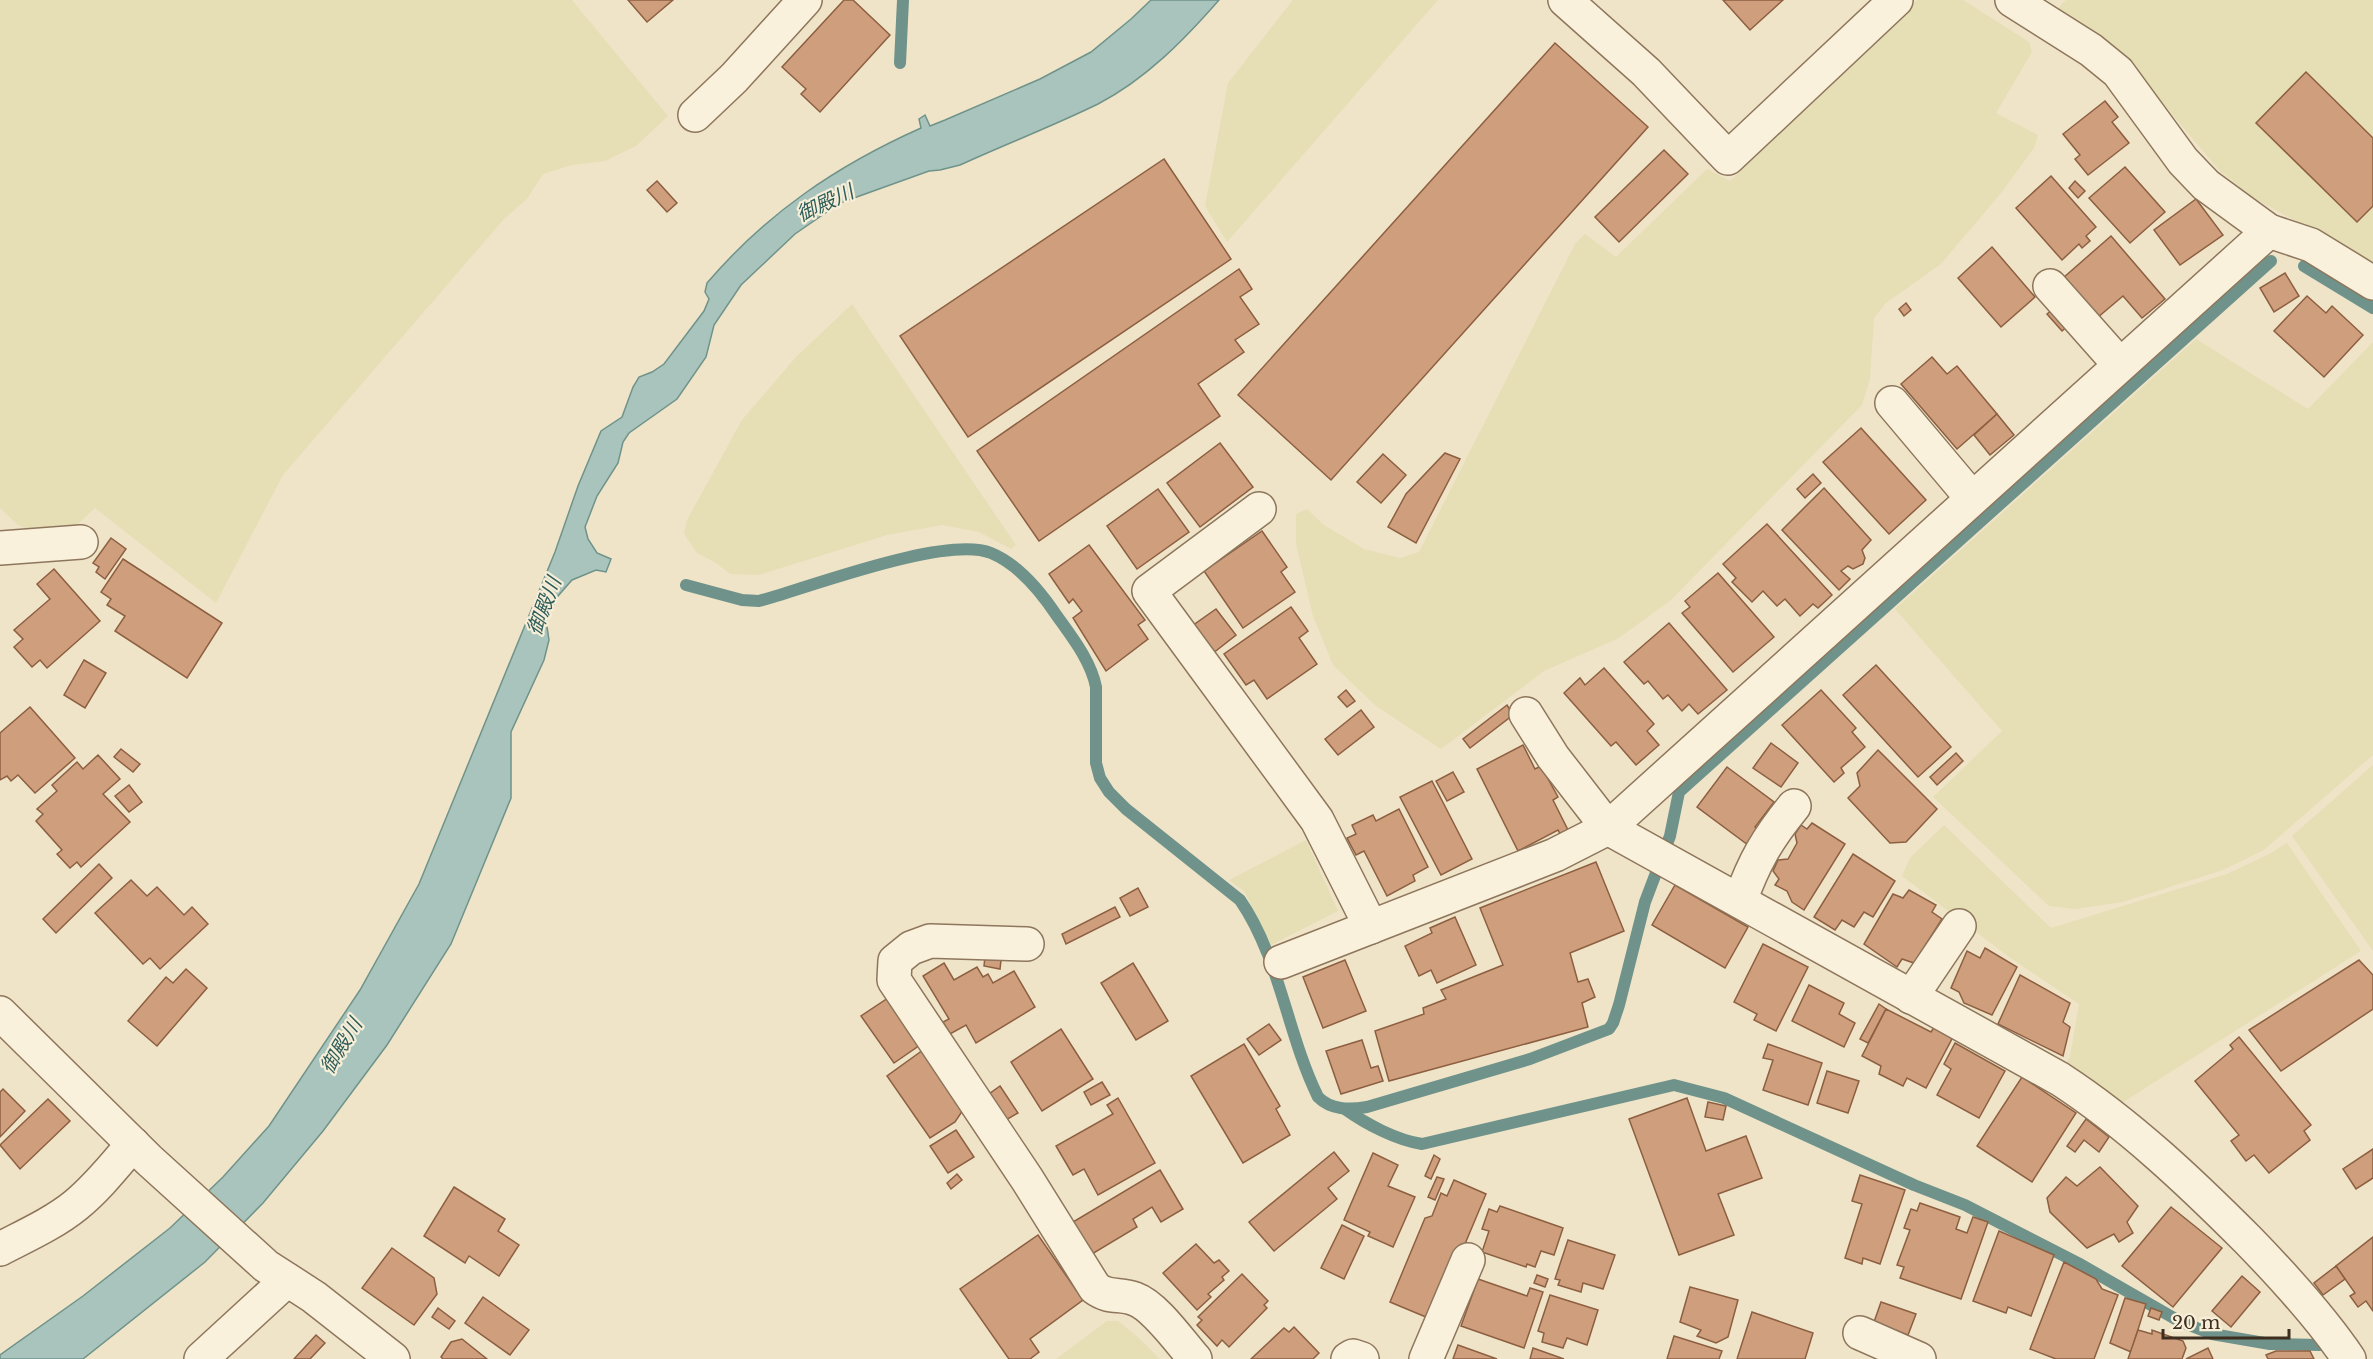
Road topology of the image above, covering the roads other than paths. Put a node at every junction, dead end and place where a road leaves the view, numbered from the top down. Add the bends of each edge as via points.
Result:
1 (805, 0) edge
2 (1565, 0) edge
3 (1896, 0) edge
4 (2012, 0) edge
5 (695, 115) dead end
6 (2269, 231) junction
7 (2373, 284) edge
8 (2050, 286) dead end
9 (2120, 365) junction
10 (1892, 403) dead end
11 (1972, 498) junction
12 (1259, 509) dead end
13 (81, 542) dead end
14 (0, 548) edge
15 (1526, 714) dead end
16 (1794, 806) dead end
17 (1608, 828) junction
18 (1740, 901) junction
19 (1959, 926) dead end
20 (1371, 927) junction
21 (1026, 944) dead end
22 (1281, 962) dead end
23 (1911, 997) junction
24 (0, 1013) edge
25 (141, 1152) junction
26 (0, 1249) edge
27 (1468, 1260) dead end
28 (276, 1273) junction
29 (1860, 1333) dead end
30 (201, 1359) edge
31 (393, 1359) edge
32 (1195, 1359) edge
33 (1348, 1359) edge
34 (1362, 1359) edge
35 (1426, 1359) edge
36 (1919, 1359) edge
37 (2349, 1359) edge

1 - 5 street
2 - 3 street via 1646,72 1728,158
4 - 6 street via 2091,50 2118,72 2183,161 2206,185
6 - 7 street via 2311,245
6 - 9 street
8 - 9 street
9 - 11 street
10 - 11 street
11 - 17 street
12 - 20 street via 1149,591 1317,820
13 - 14 street
15 - 17 street via 1553,758
16 - 18 street via 1771,834 1752,867
17 - 18 street
17 - 20 street via 1555,855
18 - 23 street
19 - 23 street
20 - 22 street
21 - 32 street via 930,941 911,948 895,961 894,980 1095,1288 1105,1295 1134,1298 1146,1304
23 - 37 street via 2060,1079 2100,1107 2209,1201 2279,1273
24 - 25 street
25 - 26 street via 75,1206
25 - 28 street
27 - 35 street
28 - 30 street
28 - 31 street via 314,1297
29 - 36 street
33 - 34 street

